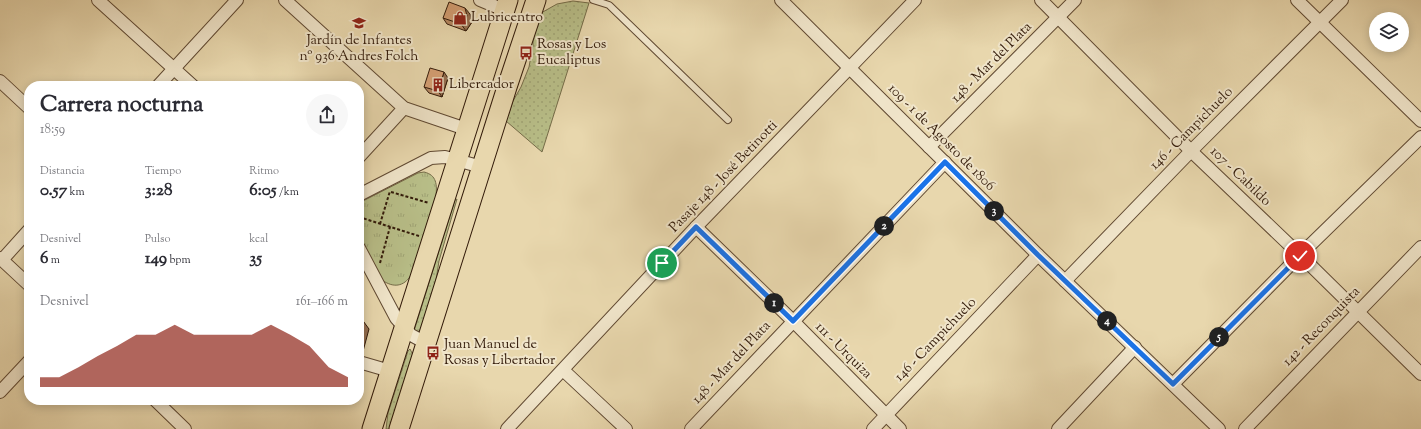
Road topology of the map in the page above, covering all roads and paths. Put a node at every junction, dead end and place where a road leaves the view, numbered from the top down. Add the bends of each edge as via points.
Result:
1 (98, 0) edge
2 (237, 0) edge
3 (285, 0) edge
4 (480, 0) edge
5 (538, 0) edge
6 (593, 0) edge
7 (781, 0) edge
8 (915, 0) edge
9 (1041, 0) edge
10 (1075, 0) edge
11 (1296, 0) edge
12 (1342, 0) edge
13 (610, 2) edge
14 (506, 5) edge
15 (1059, 17) junction
16 (1320, 23) junction
17 (174, 68) junction
18 (850, 68) junction
19 (0, 81) edge
20 (162, 81) edge
21 (188, 81) edge
22 (24, 103) edge
23 (404, 108) junction
24 (728, 120) dead end
25 (1421, 121) edge
26 (466, 129) junction
27 (1421, 137) edge
28 (929, 147) junction
29 (364, 152) edge
30 (1191, 152) junction
31 (457, 159) junction
32 (945, 162) junction
33 (482, 167) junction
34 (395, 177) junction
35 (390, 191) junction
36 (364, 192) edge
37 (442, 207) junction
38 (364, 219) edge
39 (380, 224) junction
40 (390, 227) junction
41 (696, 227) junction
42 (24, 235) edge
43 (431, 240) junction
44 (1421, 247) edge
45 (1038, 255) junction
46 (1300, 256) junction
47 (364, 257) edge
48 (1, 259) edge
49 (376, 279) junction
50 (24, 280) edge
51 (1065, 281) junction
52 (1358, 312) junction
53 (793, 321) junction
54 (404, 328) junction
55 (426, 343) junction
56 (1135, 347) junction
57 (364, 363) edge
58 (24, 366) edge
59 (563, 370) junction
60 (390, 371) junction
61 (1421, 374) edge
62 (1173, 384) junction
63 (0, 392) edge
64 (159, 405) edge
65 (886, 415) junction
66 (185, 429) edge
67 (372, 429) edge
68 (399, 429) edge
69 (507, 429) edge
70 (626, 429) edge
71 (691, 429) edge
72 (873, 429) edge
73 (900, 429) edge
74 (1058, 429) edge
75 (1219, 429) edge
76 (1245, 429) edge

1 - 17 street
2 - 17 street
3 - 23 street
4 - 14 street
5 - 33 main road
6 - 13 lane
7 - 18 street, 109 - 1 de Agosto de 1806
8 - 18 street, Pasaje 148 - José Betinotti
9 - 15 street, 107 - Cabildo
10 - 15 street, 148 - Mar del Plata
11 - 16 street
12 - 16 street, 146 - Campichuelo
13 - 24 lane
14 - 26 main road
15 - 28 street, 148 - Mar del Plata
15 - 30 street, 107 - Cabildo
16 - 25 street
16 - 30 street, 146 - Campichuelo
17 - 20 street
17 - 21 street
18 - 28 street, 109 - 1 de Agosto de 1806
18 - 41 street, Pasaje 148 - José Betinotti
19 - 22 street
23 - 26 street
23 - 29 street
26 - 31 main road
27 - 46 street
28 - 32 street, 109 - 1 de Agosto de 1806
30 - 46 street, 107 - Cabildo
30 - 51 street, 146 - Campichuelo
31 - 33 street
31 - 34 street via 444,156 431,158
31 - 37 main road
32 - 45 street, 109 - 1 de Agosto de 1806
32 - 53 street, 148 - Mar del Plata
33 - 55 main road
34 - 35 path
34 - 36 street
35 - 37 path
35 - 39 path
37 - 43 main road
38 - 39 path
39 - 40 path
40 - 43 path
40 - 49 path
41 - 53 street, 111 - Urquiza
41 - 59 street, Pasaje 148 - José Betinotti
42 - 48 street
43 - 54 main road
44 - 52 street, 142 - Reconquista
45 - 51 street, 109 - 1 de Agosto de 1806
45 - 65 street, 146 - Campichuelo
46 - 52 street, 107 - Cabildo
46 - 62 street
47 - 49 street
48 - 50 street
49 - 54 street
51 - 56 street, 109 - 1 de Agosto de 1806
52 - 61 street, 107 - Cabildo
52 - 76 street, 142 - Reconquista
53 - 65 street, 111 - Urquiza
53 - 71 street, 148 - Mar del Plata
54 - 55 street via 410,335
54 - 60 main road
55 - 68 main road
56 - 62 street, 109 - 1 de Agosto de 1806
56 - 74 street
57 - 60 street
58 - 63 street
59 - 69 street, Pasaje 148 - José Betinotti
59 - 70 street
60 - 67 main road
62 - 75 street, 109 - 1 de Agosto de 1806
64 - 66 street
65 - 72 street, 146 - Campichuelo
65 - 73 street, 111 - Urquiza

